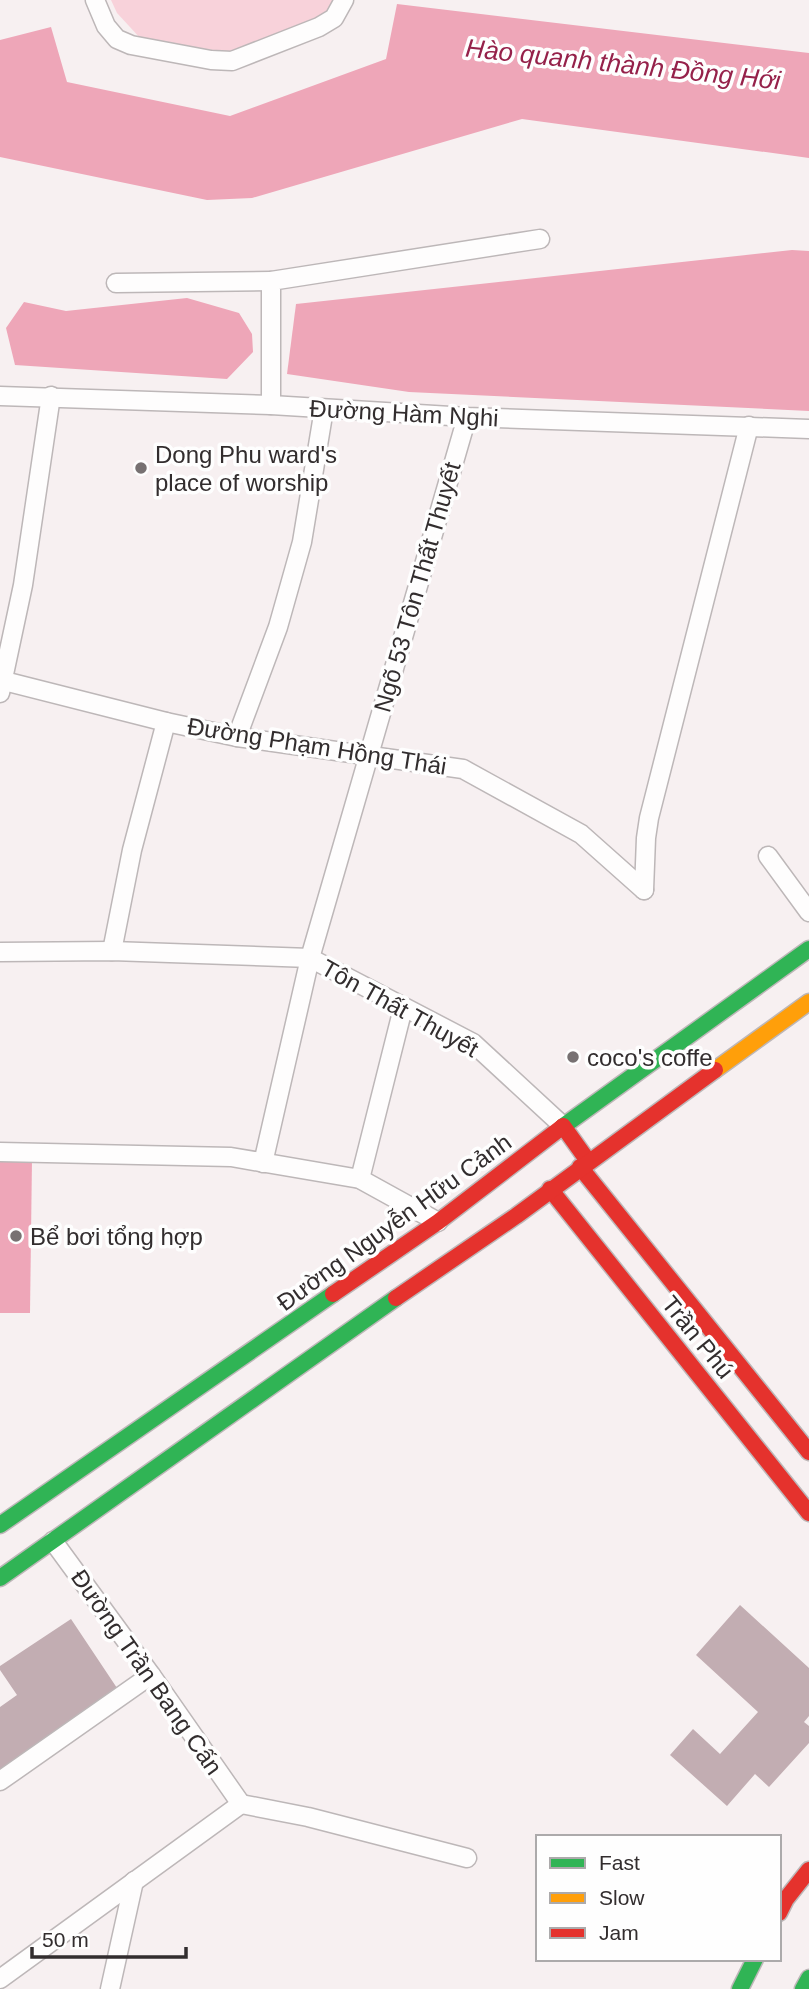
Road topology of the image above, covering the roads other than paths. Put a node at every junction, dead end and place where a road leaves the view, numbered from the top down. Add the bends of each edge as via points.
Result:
1 (95, 0) edge
2 (344, 0) edge
3 (540, 239) dead end
4 (271, 281) junction
5 (116, 283) dead end
6 (0, 396) edge
7 (51, 396) junction
8 (271, 405) junction
9 (324, 410) junction
10 (467, 417) junction
11 (749, 426) junction
12 (809, 429) edge
13 (1, 685) edge
14 (166, 722) junction
15 (237, 737) junction
16 (368, 755) junction
17 (768, 856) dead end
18 (809, 912) edge
19 (809, 948) edge
20 (112, 951) junction
21 (0, 952) edge
22 (310, 958) junction
23 (809, 1002) edge
24 (403, 1008) junction
25 (564, 1126) junction
26 (0, 1152) edge
27 (263, 1163) junction
28 (584, 1164) junction
29 (360, 1178) junction
30 (551, 1189) junction
31 (439, 1222) junction
32 (809, 1452) edge
33 (0, 1510) edge
34 (21, 1510) junction
35 (809, 1513) edge
36 (0, 1525) edge
37 (45, 1533) junction
38 (0, 1577) edge
39 (150, 1675) junction
40 (0, 1781) edge
41 (241, 1804) junction
42 (467, 1858) dead end
43 (809, 1870) edge
44 (134, 1881) junction
45 (781, 1909) edge
46 (754, 1961) edge
47 (0, 1979) edge
48 (809, 1979) edge
49 (110, 1989) edge
50 (740, 1989) edge
51 (803, 1989) edge

1 - 2 street via 117,39 232,61 319,27 334,18
3 - 4 street
4 - 5 street
4 - 8 street
6 - 7 street, Đường Hàm Nghi
7 - 8 street, Đường Hàm Nghi
7 - 13 street via 23,585
8 - 9 street, Đường Hàm Nghi
9 - 10 street, Đường Hàm Nghi
9 - 15 street via 302,542 278,627
10 - 11 street, Đường Hàm Nghi
10 - 16 street, Ngõ 53 Tôn Thất Thuyết
11 - 12 street, Đường Hàm Nghi
11 - 16 street, Đường Phạm Hồng Thái via 649,818 644,890 581,834 464,769
13 - 14 street, Đường Phạm Hồng Thái
14 - 15 street, Đường Phạm Hồng Thái
14 - 20 street via 132,850
15 - 16 street, Đường Phạm Hồng Thái
16 - 22 street, Ngõ 53 Tôn Thất Thuyết
17 - 18 street
19 - 25 main road, Đường Nguyễn Hữu Cảnh
20 - 21 street, Tôn Thất Thuyết
20 - 22 street, Tôn Thất Thuyết
22 - 24 street, Tôn Thất Thuyết
22 - 27 street, Ngõ 53 Tôn Thất Thuyết
23 - 28 main road
24 - 25 street, Tôn Thất Thuyết via 473,1044
24 - 29 street
25 - 28 main road, Trần Phú
25 - 31 main road, Đường Nguyễn Hữu Cảnh
26 - 27 street via 231,1157
27 - 29 street
28 - 30 main road
28 - 32 main road, Trần Phú
29 - 31 street
30 - 35 main road, Trần Phú
30 - 37 main road
31 - 34 main road, Đường Nguyễn Hữu Cảnh
33 - 34 street
34 - 36 main road, Đường Nguyễn Hữu Cảnh
34 - 37 main road
37 - 38 main road
37 - 39 street, Đường Trần Bang Cấn
39 - 40 street
39 - 41 street, Đường Trần Bang Cấn
41 - 42 street
41 - 44 street
43 - 45 main road
44 - 47 street
44 - 49 street
46 - 50 main road
48 - 51 main road

